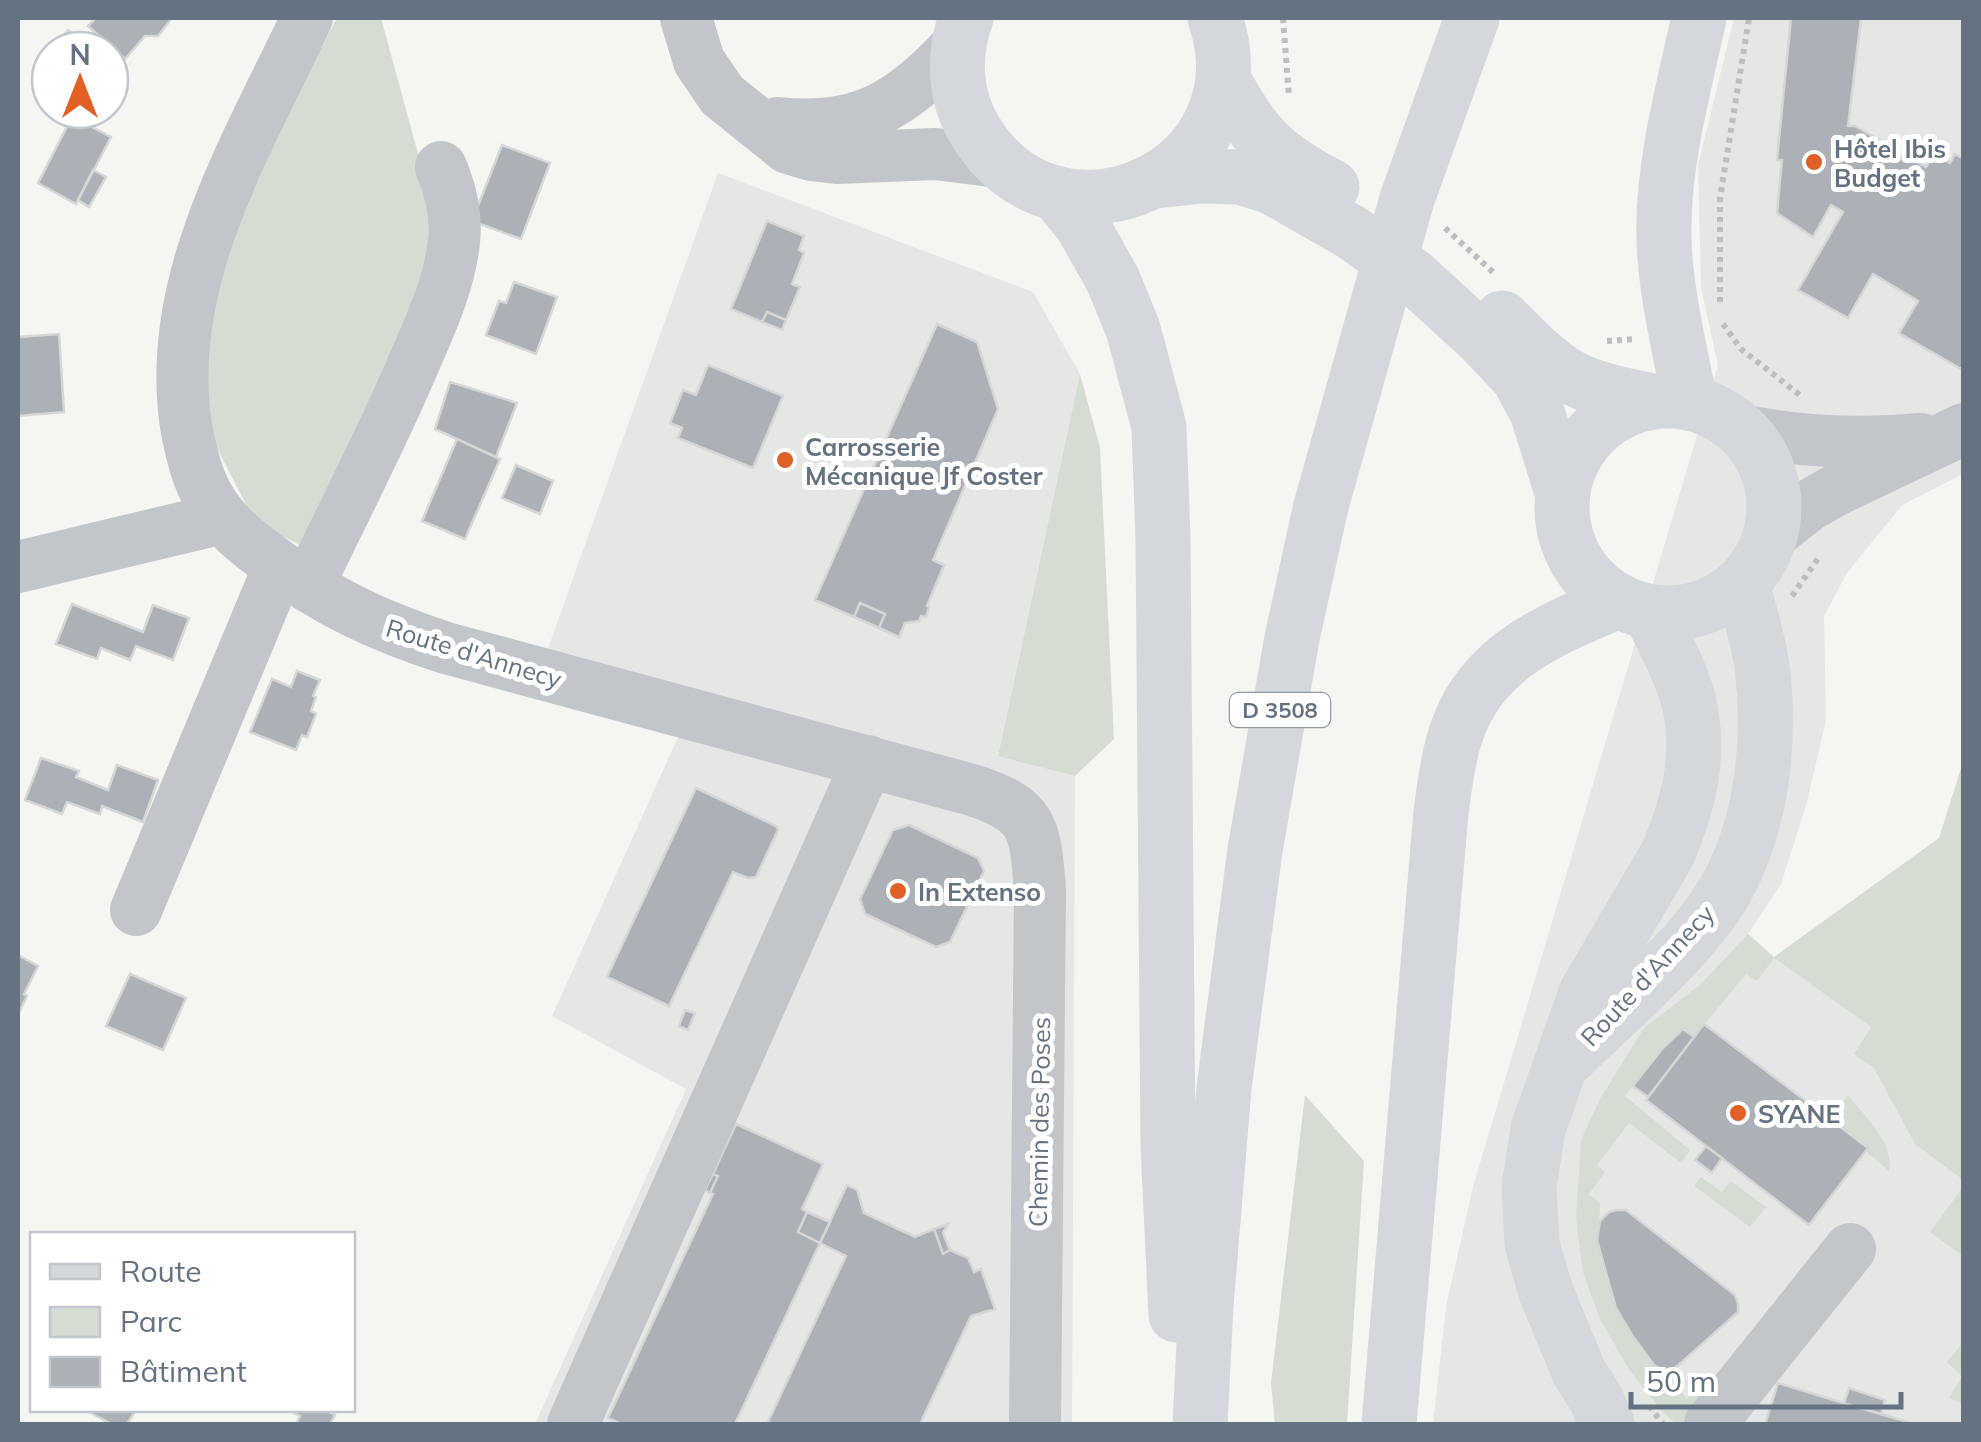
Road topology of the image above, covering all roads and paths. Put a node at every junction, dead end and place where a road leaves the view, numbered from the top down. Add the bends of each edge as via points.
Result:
1 (307, 18) edge
2 (686, 18) edge
3 (1283, 18) edge
4 (1472, 18) edge
5 (1698, 18) edge
6 (962, 31) edge
7 (1222, 37) edge
8 (1290, 100) dead end
9 (748, 114) junction
10 (999, 162) junction
11 (440, 168) dead end
12 (1156, 181) junction
13 (1056, 194) junction
14 (1356, 217) junction
15 (1487, 323) junction
16 (1702, 332) junction
17 (1590, 343) dead end
18 (1672, 402) junction
19 (1742, 430) junction
20 (1958, 432) edge
21 (1562, 492) junction
22 (222, 518) junction
23 (1771, 535) junction
24 (18, 567) edge
25 (294, 576) junction
26 (1742, 584) junction
27 (1634, 607) junction
28 (868, 761) junction
29 (1028, 822) joint
30 (136, 910) dead end
31 (1558, 1070) junction
32 (1850, 1250) dead end
33 (1611, 1415) edge
34 (573, 1424) edge
35 (1035, 1424) edge
36 (1181, 1424) edge
37 (1200, 1424) edge
38 (1390, 1424) edge
39 (1710, 1424) edge

1 - 22 street, Route d'Annecy via 217,212 190,294 184,412 199,475
2 - 9 street via 707,75
3 - 8 path
4 - 37 main road, D 3508 via 1402,217 1320,510 1292,638 1224,1088
5 - 16 main road via 1664,201 1666,267
6 - 9 street via 932,73 858,119 796,125
6 - 10 main road via 957,71 965,108
7 - 12 main road via 1216,110 1182,163
7 - 14 main road via 1241,113 1259,137
9 - 10 street via 788,148 811,156 935,154
10 - 13 main road
11 - 25 street via 454,224 449,270 428,332 395,408
12 - 13 main road via 1107,197
12 - 14 main road via 1240,176
13 - 36 main road via 1113,280 1159,427 1168,1145
14 - 15 main road via 1404,230 1457,270
15 - 18 main road via 1569,376
15 - 21 main road via 1536,412
16 - 17 path
16 - 18 main road
18 - 19 main road via 1718,413
18 - 21 main road via 1626,408 1602,423 1569,466
19 - 20 street via 1824,442
19 - 23 main road via 1771,478
20 - 23 street via 1836,490
21 - 27 main road via 1562,525 1573,556 1592,582
22 - 24 street
22 - 25 street, Route d'Annecy
23 - 26 main road
25 - 28 street, Route d'Annecy via 365,618 446,648
25 - 30 street
26 - 27 main road via 1714,603 1683,612
26 - 31 main road, Route d'Annecy via 1766,710 1748,836 1693,933
27 - 31 main road, Route d'Annecy via 1679,673 1688,698 1692,779 1668,853 1586,993
27 - 38 main road via 1535,639 1492,674 1459,726 1441,812
28 - 29 street, Route d'Annecy via 993,797
28 - 34 street
29 - 35 street, Chemin des Poses via 1038,860 1041,927
31 - 33 main road, Route d'Annecy via 1538,1129 1529,1188 1532,1244 1580,1372
32 - 39 street

